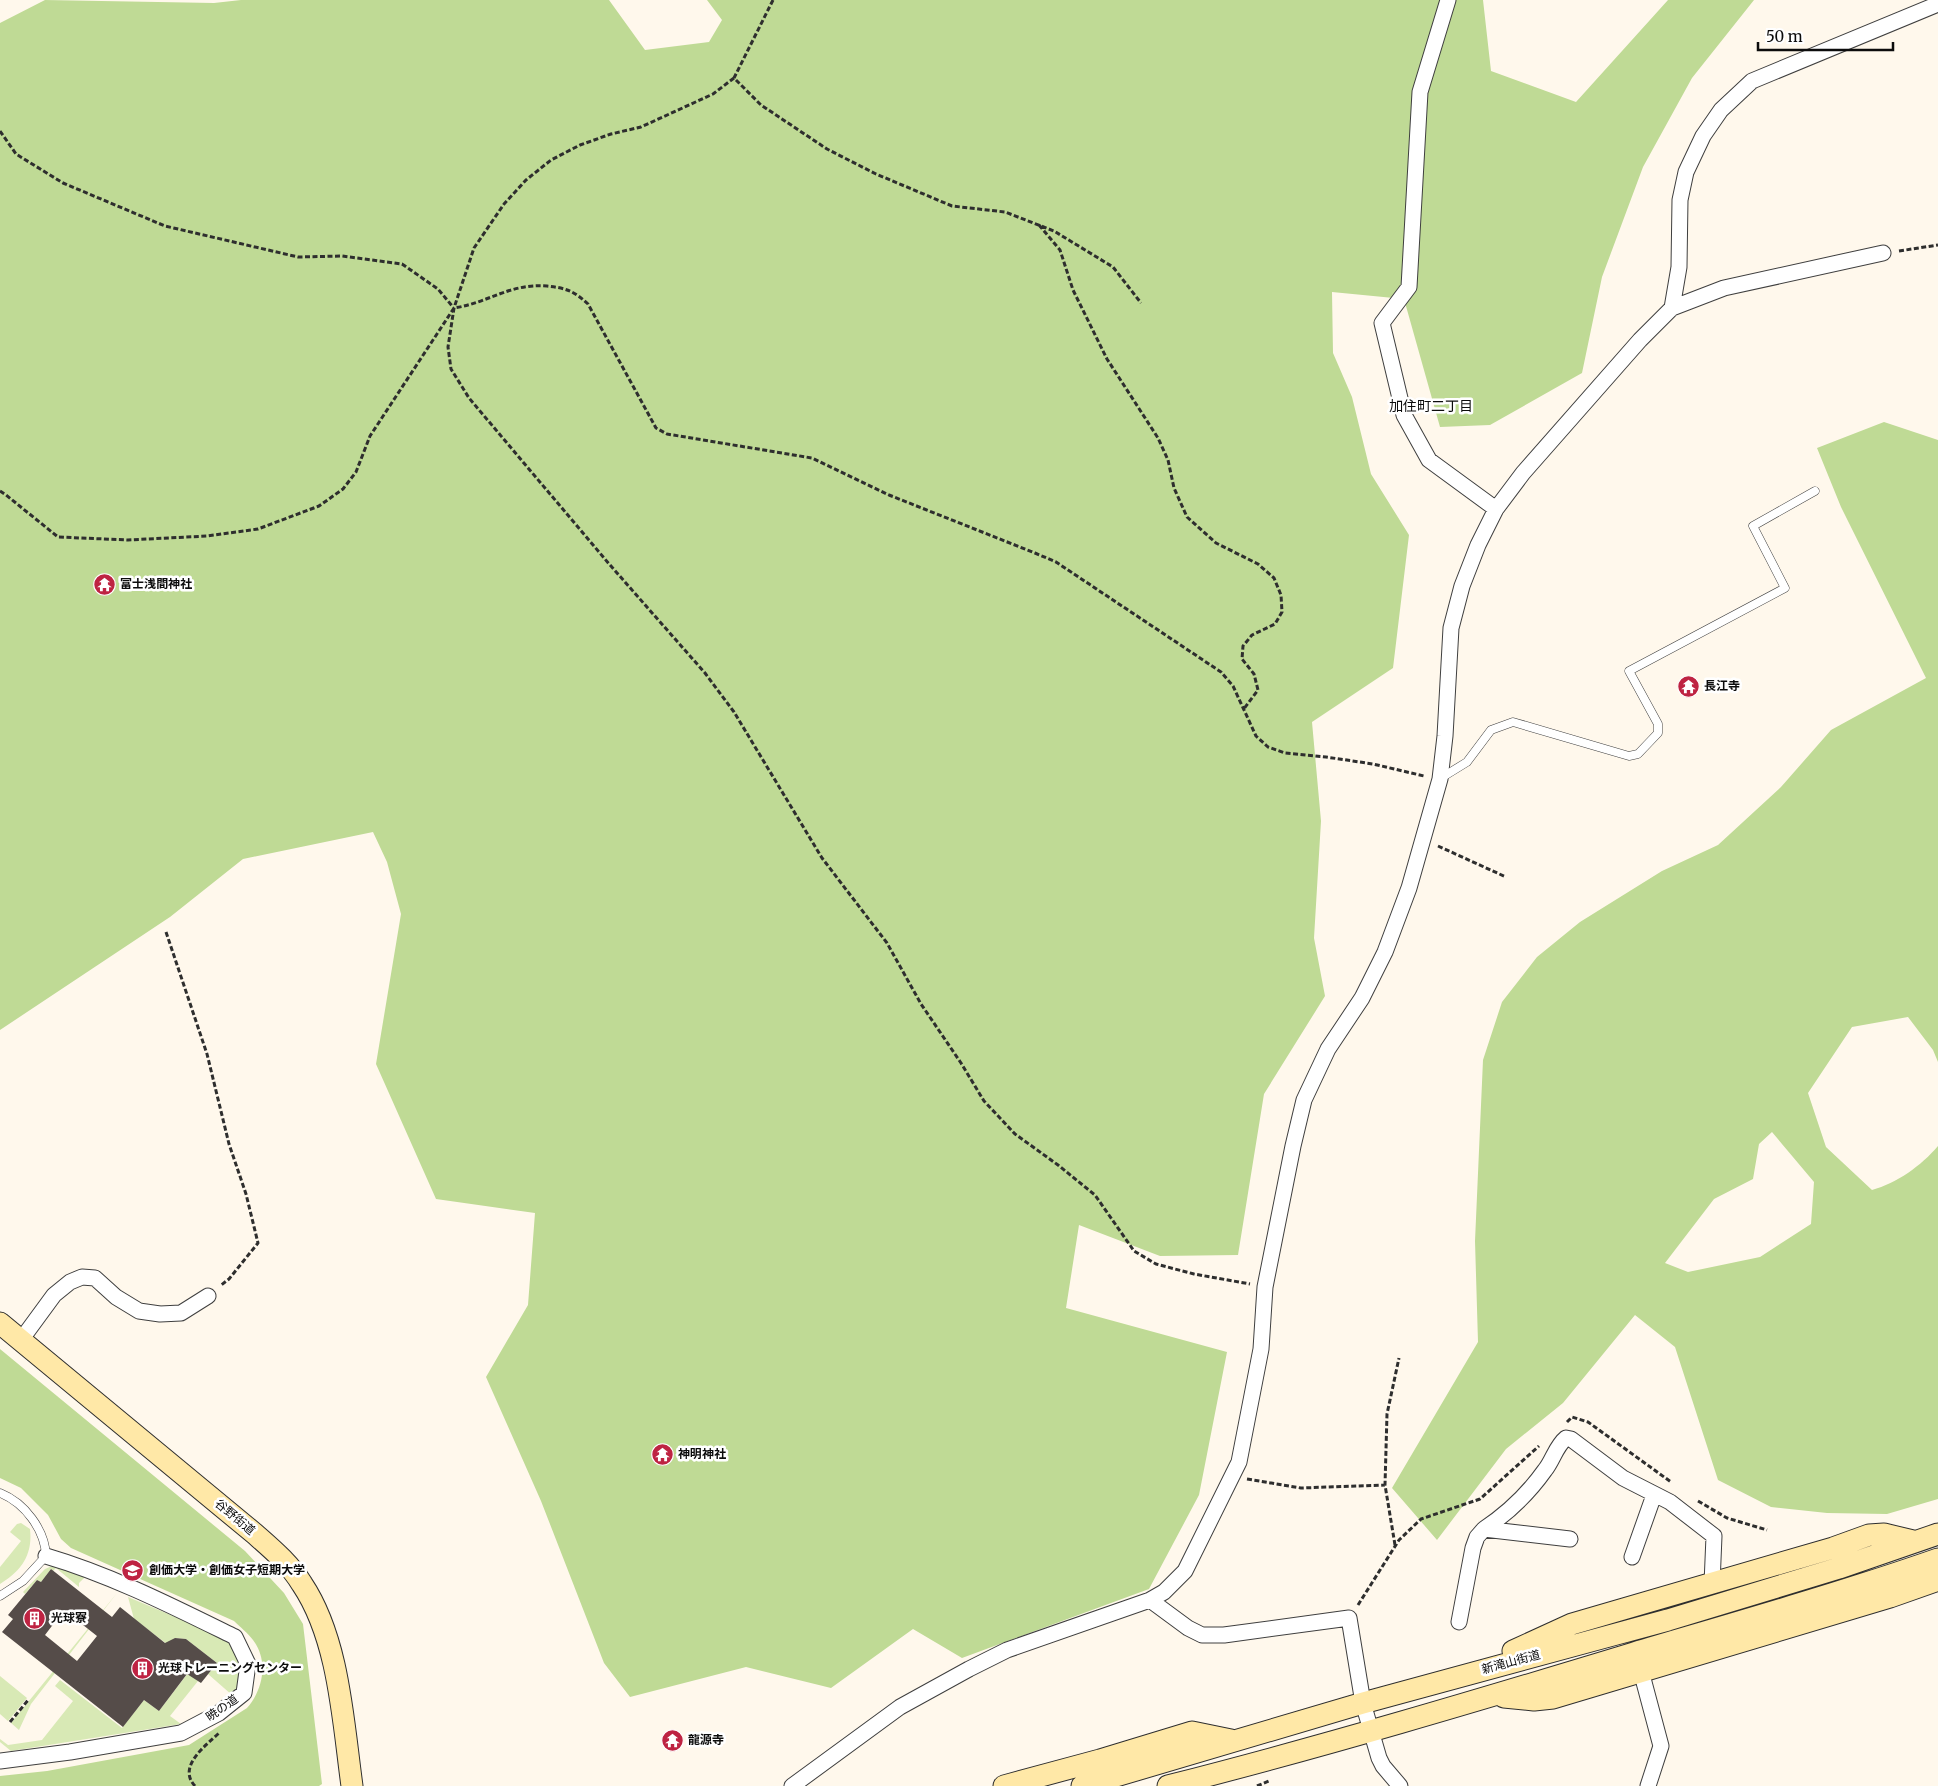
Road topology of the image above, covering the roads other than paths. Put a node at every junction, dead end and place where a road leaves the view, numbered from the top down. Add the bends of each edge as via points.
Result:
1 (1448, 0) edge
2 (1938, 4) edge
3 (1883, 253) road end
4 (1672, 308) junction
5 (1815, 491) dead end
6 (1496, 509) junction
7 (1440, 779) junction
8 (208, 1296) road end
9 (0, 1323) edge
10 (21, 1340) junction
11 (0, 1493) edge
12 (1654, 1495) junction
13 (1484, 1528) junction
14 (1938, 1534) edge
15 (1570, 1539) dead end
16 (1913, 1541) junction
17 (46, 1556) junction
18 (1632, 1557) dead end
19 (1938, 1560) edge
20 (1938, 1580) edge
21 (1712, 1584) junction
22 (0, 1596) edge
23 (1150, 1600) junction
24 (1459, 1622) dead end
25 (1641, 1672) junction
26 (1461, 1675) junction
27 (1495, 1696) junction
28 (1363, 1703) junction
29 (1372, 1732) junction
30 (1232, 1740) junction
31 (1296, 1753) junction
32 (0, 1761) edge
33 (352, 1786) edge
34 (792, 1786) edge
35 (1004, 1786) edge
36 (1082, 1786) edge
37 (1168, 1786) edge
38 (1224, 1786) edge
39 (1400, 1786) edge
40 (1648, 1786) edge

1 - 6 street via 1420,92 1409,287 1382,322 1404,415 1429,460
2 - 4 street via 1752,81 1721,110 1703,136 1686,172 1680,200 1679,267
3 - 4 street via 1724,288
4 - 6 street via 1523,473
5 - 7 lane via 1753,526 1785,588 1629,671 1658,724 1658,733 1638,754 1629,756 1513,722 1491,730 1467,762
6 - 7 street via 1462,586 1451,628
7 - 23 street via 1409,888 1385,952 1362,998 1328,1049 1304,1100 1266,1287 1261,1349 1239,1462 1186,1571 1164,1592
8 - 10 street via 181,1314 139,1311 116,1297 96,1278 82,1277 54,1295
9 - 10 main road, 谷野街道
10 - 33 main road, 谷野街道 via 255,1534 278,1554 302,1584 315,1606 331,1656
11 - 17 lane via 26,1511 38,1527 46,1545
12 - 13 street via 1623,1478 1566,1438 1531,1488 1504,1516
12 - 18 street
12 - 21 street via 1670,1502 1714,1536
13 - 15 street
13 - 24 street via 1473,1548
14 - 16 main road, 新滝山街道
16 - 21 main road via 1884,1534 1870,1535
16 - 26 main road, 新滝山街道 via 1839,1568 1668,1620
17 - 22 lane via 23,1581
17 - 32 street, 暁の道 via 105,1577 235,1637 248,1664 244,1693 219,1713 181,1733
19 - 27 main road
20 - 25 main road
21 - 26 main road via 1572,1624
23 - 28 street via 1202,1635 1224,1635 1350,1618
23 - 34 street via 1007,1650 969,1669 900,1707
25 - 27 main road via 1543,1700
25 - 40 street via 1661,1746
26 - 28 main road, 新滝山街道
27 - 29 main road
28 - 29 street
28 - 30 main road, 新滝山街道
29 - 31 main road
29 - 39 street via 1380,1762
30 - 35 main road via 1192,1732
30 - 36 main road, 新滝山街道
31 - 37 main road
31 - 38 main road

